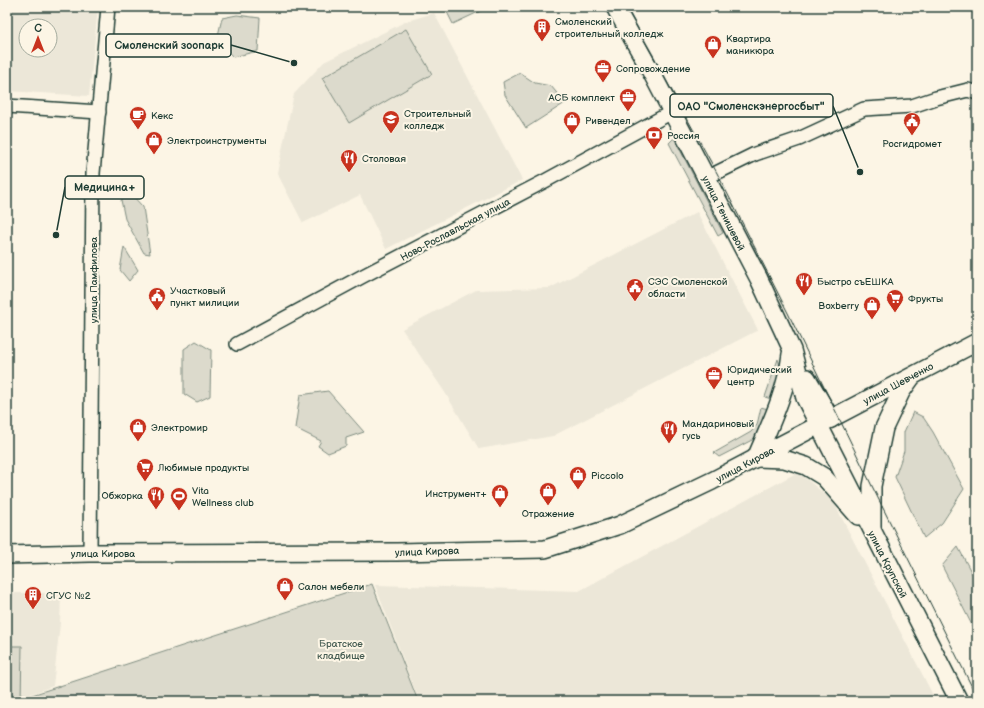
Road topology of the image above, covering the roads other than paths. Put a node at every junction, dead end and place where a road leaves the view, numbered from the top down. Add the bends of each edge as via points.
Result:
1 (108, 7) edge
2 (615, 7) edge
3 (977, 93) edge
4 (7, 106) edge
5 (99, 112) junction
6 (672, 112) junction
7 (706, 178) junction
8 (977, 342) edge
9 (237, 344) dead end
10 (792, 350) junction
11 (913, 376) junction
12 (825, 422) junction
13 (756, 458) junction
14 (872, 531) junction
15 (90, 553) junction
16 (7, 555) edge
17 (959, 701) edge

1 - 5 street, улица Памфилова
2 - 6 main road, улица Тенишевой
3 - 7 street via 968,90 912,106 864,109 799,139 754,154
4 - 5 street
5 - 15 street, улица Памфилова via 94,173
6 - 7 main road, улица Тенишевой
6 - 9 street, Ново-Рославльская улица
7 - 10 main road, улица Тенишевой via 759,279
8 - 11 main road, улица Шевченко
10 - 12 main road, улица Тенишевой via 805,398
10 - 13 main road via 783,391
11 - 12 main road, улица Шевченко
11 - 14 main road via 901,392 884,428 872,486
12 - 13 main road, улица Кирова
12 - 14 main road, улица Крупской
13 - 14 main road via 784,459 806,466 824,477
13 - 15 main road, улица Кирова via 620,525 545,549 378,553
14 - 17 main road, улица Крупской
15 - 16 main road, улица Кирова

